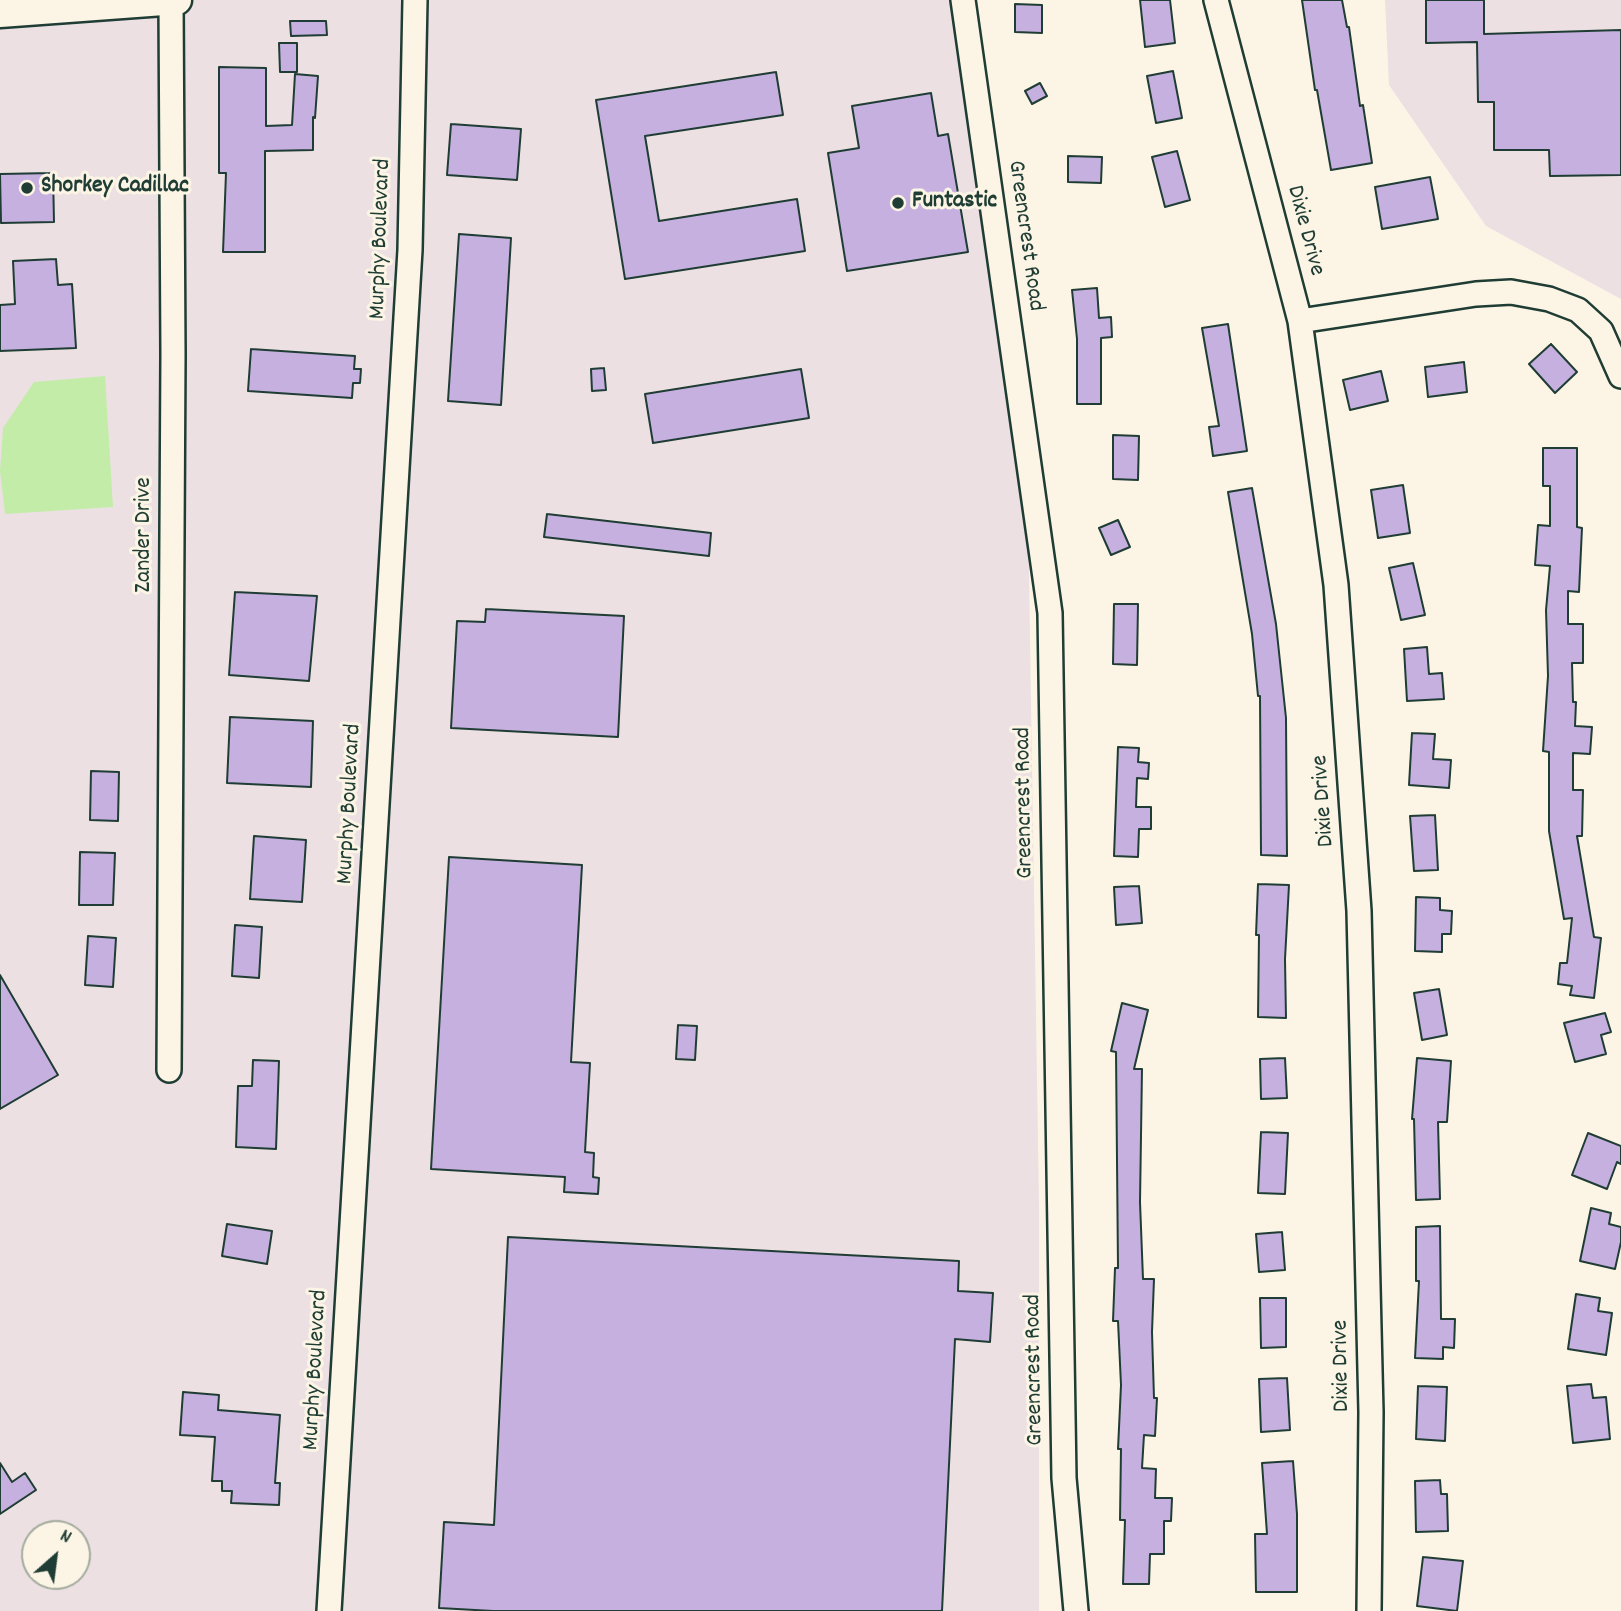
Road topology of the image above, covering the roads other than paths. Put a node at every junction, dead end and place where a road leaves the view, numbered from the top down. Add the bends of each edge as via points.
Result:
1 (177, 0) edge
2 (415, 0) edge
3 (963, 0) edge
4 (1216, 0) edge
5 (171, 1) edge
6 (0, 13) edge
7 (1300, 321) junction
8 (1621, 376) edge
9 (169, 1070) dead end
10 (329, 1611) edge
11 (1076, 1611) edge
12 (1369, 1611) edge

1 - 5 main road
2 - 10 street, Murphy Boulevard via 410,250
3 - 11 street, Greencrest Road via 1050,613 1064,1478
4 - 7 street, Dixie Drive
5 - 6 main road
5 - 9 street, Zander Drive
7 - 8 street via 1511,292 1578,310 1601,331
7 - 12 street, Dixie Drive via 1336,585 1359,911 1371,1412

